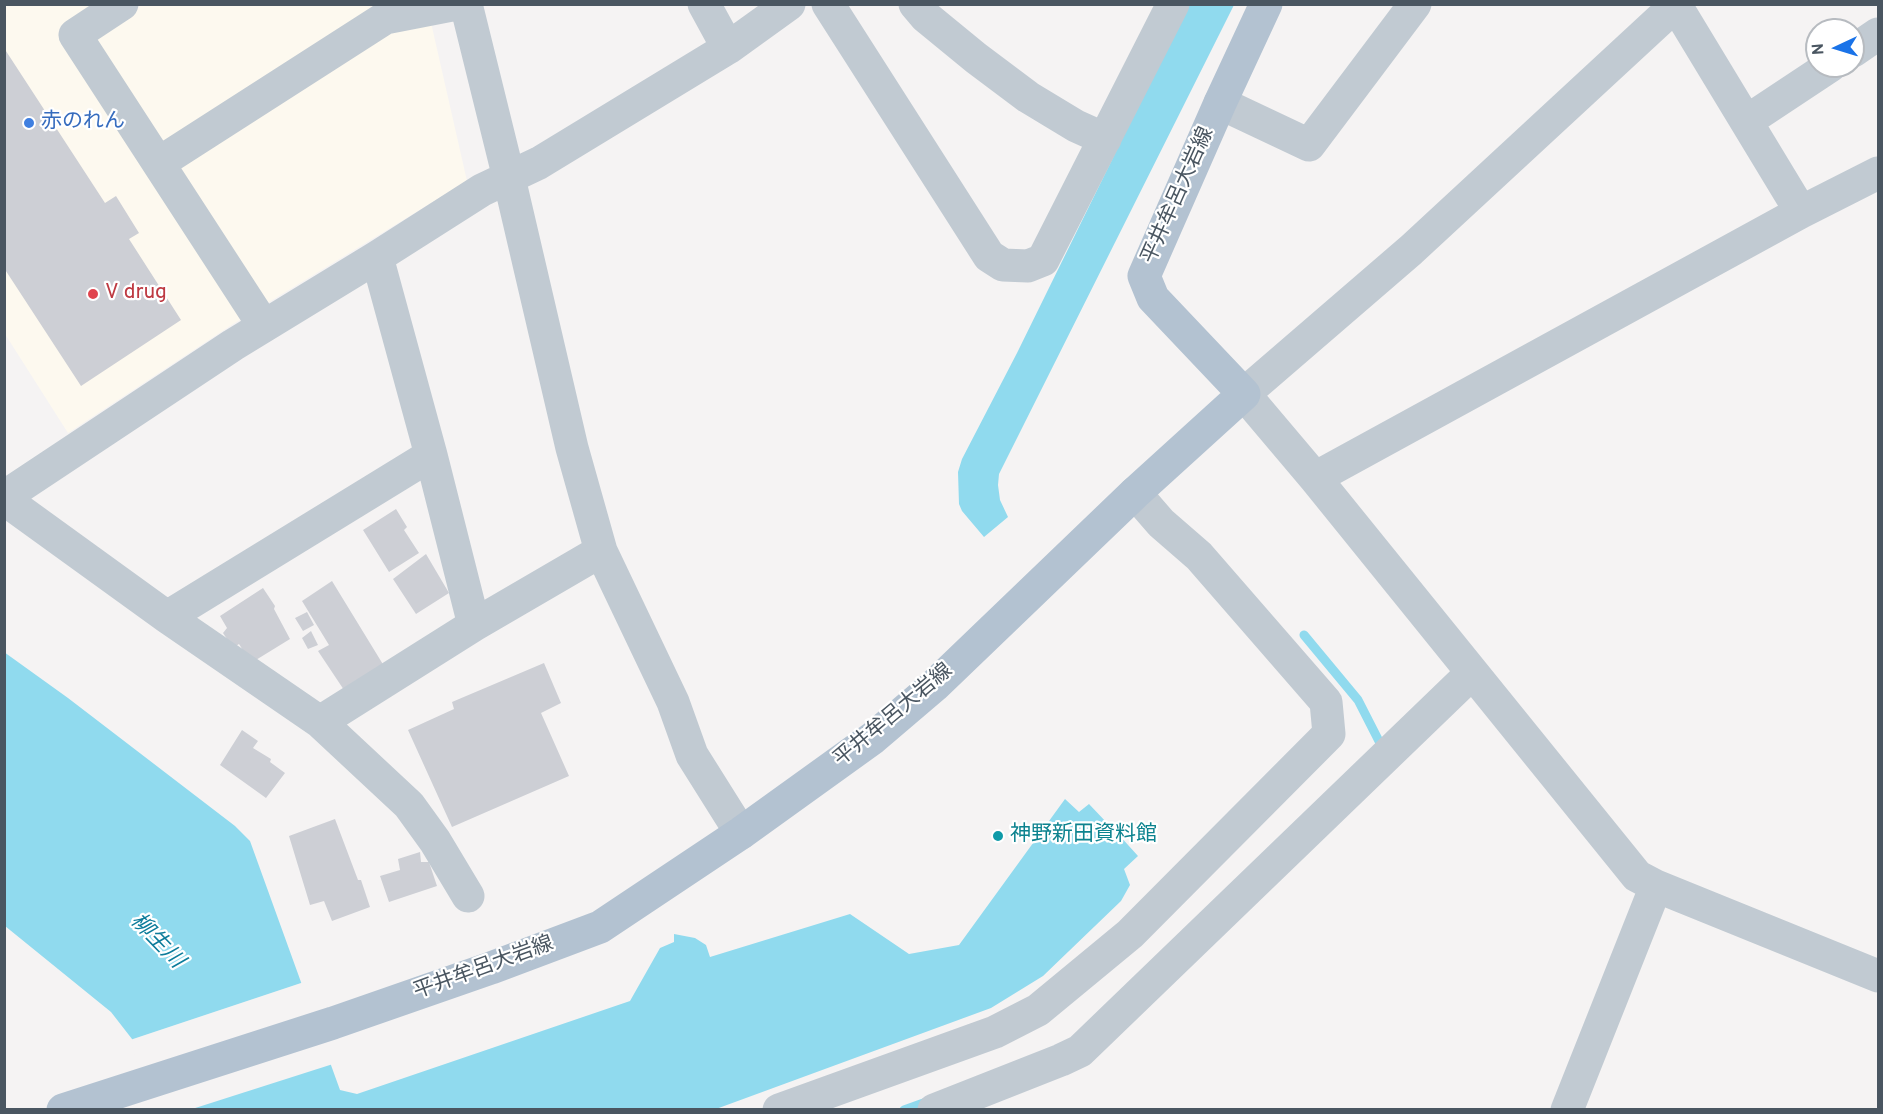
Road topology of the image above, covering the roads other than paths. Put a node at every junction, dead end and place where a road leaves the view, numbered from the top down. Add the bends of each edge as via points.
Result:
1 (122, 4) edge
2 (457, 4) edge
3 (466, 4) edge
4 (704, 4) edge
5 (789, 4) edge
6 (828, 4) edge
7 (915, 4) edge
8 (1173, 4) edge
9 (1266, 4) edge
10 (1415, 4) edge
11 (1676, 5) edge
12 (1878, 34) edge
13 (1865, 43) edge
14 (728, 48) junction
15 (1812, 78) edge
16 (1220, 103) junction
17 (1747, 121) junction
18 (1105, 139) junction
19 (159, 163) junction
20 (1878, 173) edge
21 (509, 178) junction
22 (1801, 212) junction
23 (377, 257) junction
24 (264, 326) junction
25 (1244, 394) junction
26 (431, 455) junction
27 (1315, 478) junction
28 (1135, 493) junction
29 (4, 498) edge
30 (601, 551) junction
31 (167, 617) junction
32 (474, 625) junction
33 (1472, 673) junction
34 (320, 722) junction
35 (741, 833) junction
36 (1656, 886) junction
37 (468, 896) dead end
38 (1878, 975) edge
39 (63, 1110) edge
40 (778, 1110) edge
41 (934, 1110) edge
42 (1567, 1110) edge

1 - 19 street via 75,35
2 - 19 street via 385,18
3 - 21 street
4 - 14 street
5 - 14 street
6 - 18 street via 989,256 1003,265 1028,266 1043,260
7 - 18 street via 926,17 1028,97
8 - 18 street
9 - 16 main road, 平井牟呂大岩線
10 - 16 street via 1309,145
11 - 17 street
11 - 25 street via 1411,250
12 - 13 street
14 - 21 street
15 - 17 street
16 - 25 main road, 平井牟呂大岩線 via 1144,276 1153,298
17 - 22 street
19 - 24 street
20 - 22 street
21 - 23 street via 482,190
21 - 30 street via 572,448
22 - 27 street
23 - 24 street
23 - 26 street
24 - 29 street
25 - 27 street
25 - 28 main road, 平井牟呂大岩線
26 - 31 street
26 - 32 street
27 - 33 street
28 - 35 main road, 平井牟呂大岩線 via 934,686 873,738
28 - 40 street via 1161,523 1199,556 1326,702 1329,734 1130,934 1038,1010 995,1032
29 - 31 street
30 - 32 street
30 - 35 street via 673,702 692,755
31 - 34 street
32 - 34 street
33 - 36 street via 1637,876
33 - 41 street via 1080,1051
34 - 37 street via 408,805
35 - 39 main road, 平井牟呂大岩線 via 600,927 333,1023
36 - 38 street
36 - 42 street

